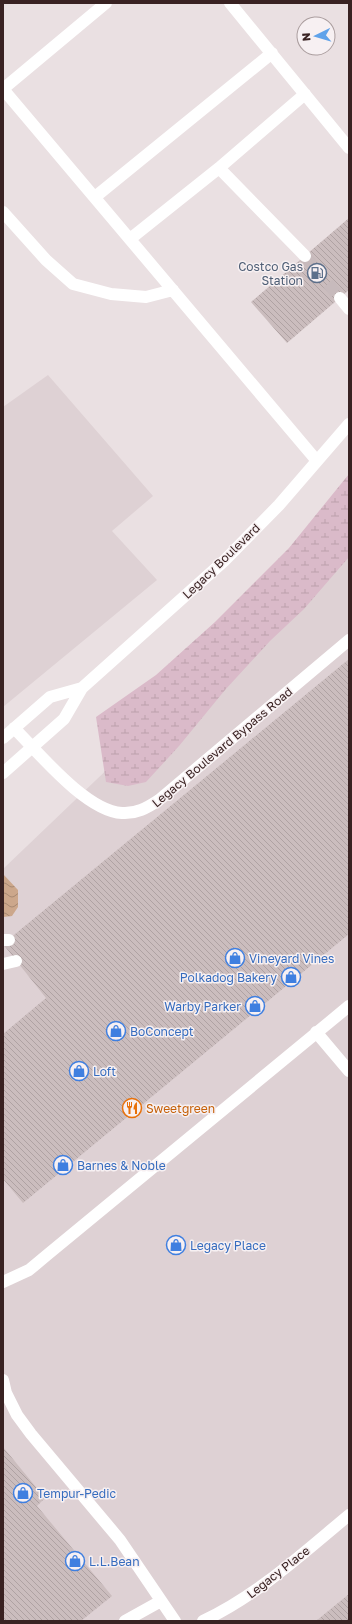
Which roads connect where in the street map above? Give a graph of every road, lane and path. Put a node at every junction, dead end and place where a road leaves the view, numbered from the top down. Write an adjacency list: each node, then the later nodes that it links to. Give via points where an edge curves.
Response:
1 (106, 3): 4 (street)
2 (230, 3): 3 (street)
3 (272, 53): 5 (street); 8 (street)
4 (3, 89): 8 (street)
5 (305, 94): 6 (street); 7 (street)
6 (349, 148)
7 (219, 168): 10 (street); 11 (street)
8 (95, 197): 10 (street)
9 (3, 212): 12 (street, via 46,260 73,284 111,294 146,297)
10 (130, 239): 12 (street)
11 (305, 256)
12 (173, 290): 16 (street)
13 (340, 298): 14 (street)
14 (349, 309)
15 (349, 424): 16 (street, Legacy Boulevard)
16 (318, 461): 18 (street, Legacy Boulevard, via 224,562)
17 (349, 640): 21 (street, Legacy Boulevard Bypass Road, via 159,800 135,812 121,813 102,808 66,781)
18 (82, 688): 19 (street, Legacy Boulevard, via 50,697); 21 (street, Legacy Boulevard, via 64,719)
19 (14, 728): 20 (street, Legacy Boulevard); 21 (street, Legacy Boulevard Bypass Road)
20 (3, 738)
21 (33, 747): 22 (street, Legacy Boulevard)
22 (3, 772)
23 (16, 961): 24 (street)
24 (3, 964)
25 (349, 1006): 26 (street)
26 (316, 1032): 27 (street); 28 (street, via 29,1270)
27 (349, 1071)
28 (3, 1282)
29 (3, 1380): 31 (street, via 6,1393 17,1415 120,1540)
30 (349, 1515): 34 (street, Legacy Place, via 266,1584 227,1610)
31 (161, 1601): 32 (street); 33 (street)
32 (125, 1621)
33 (175, 1621)
34 (203, 1621)

